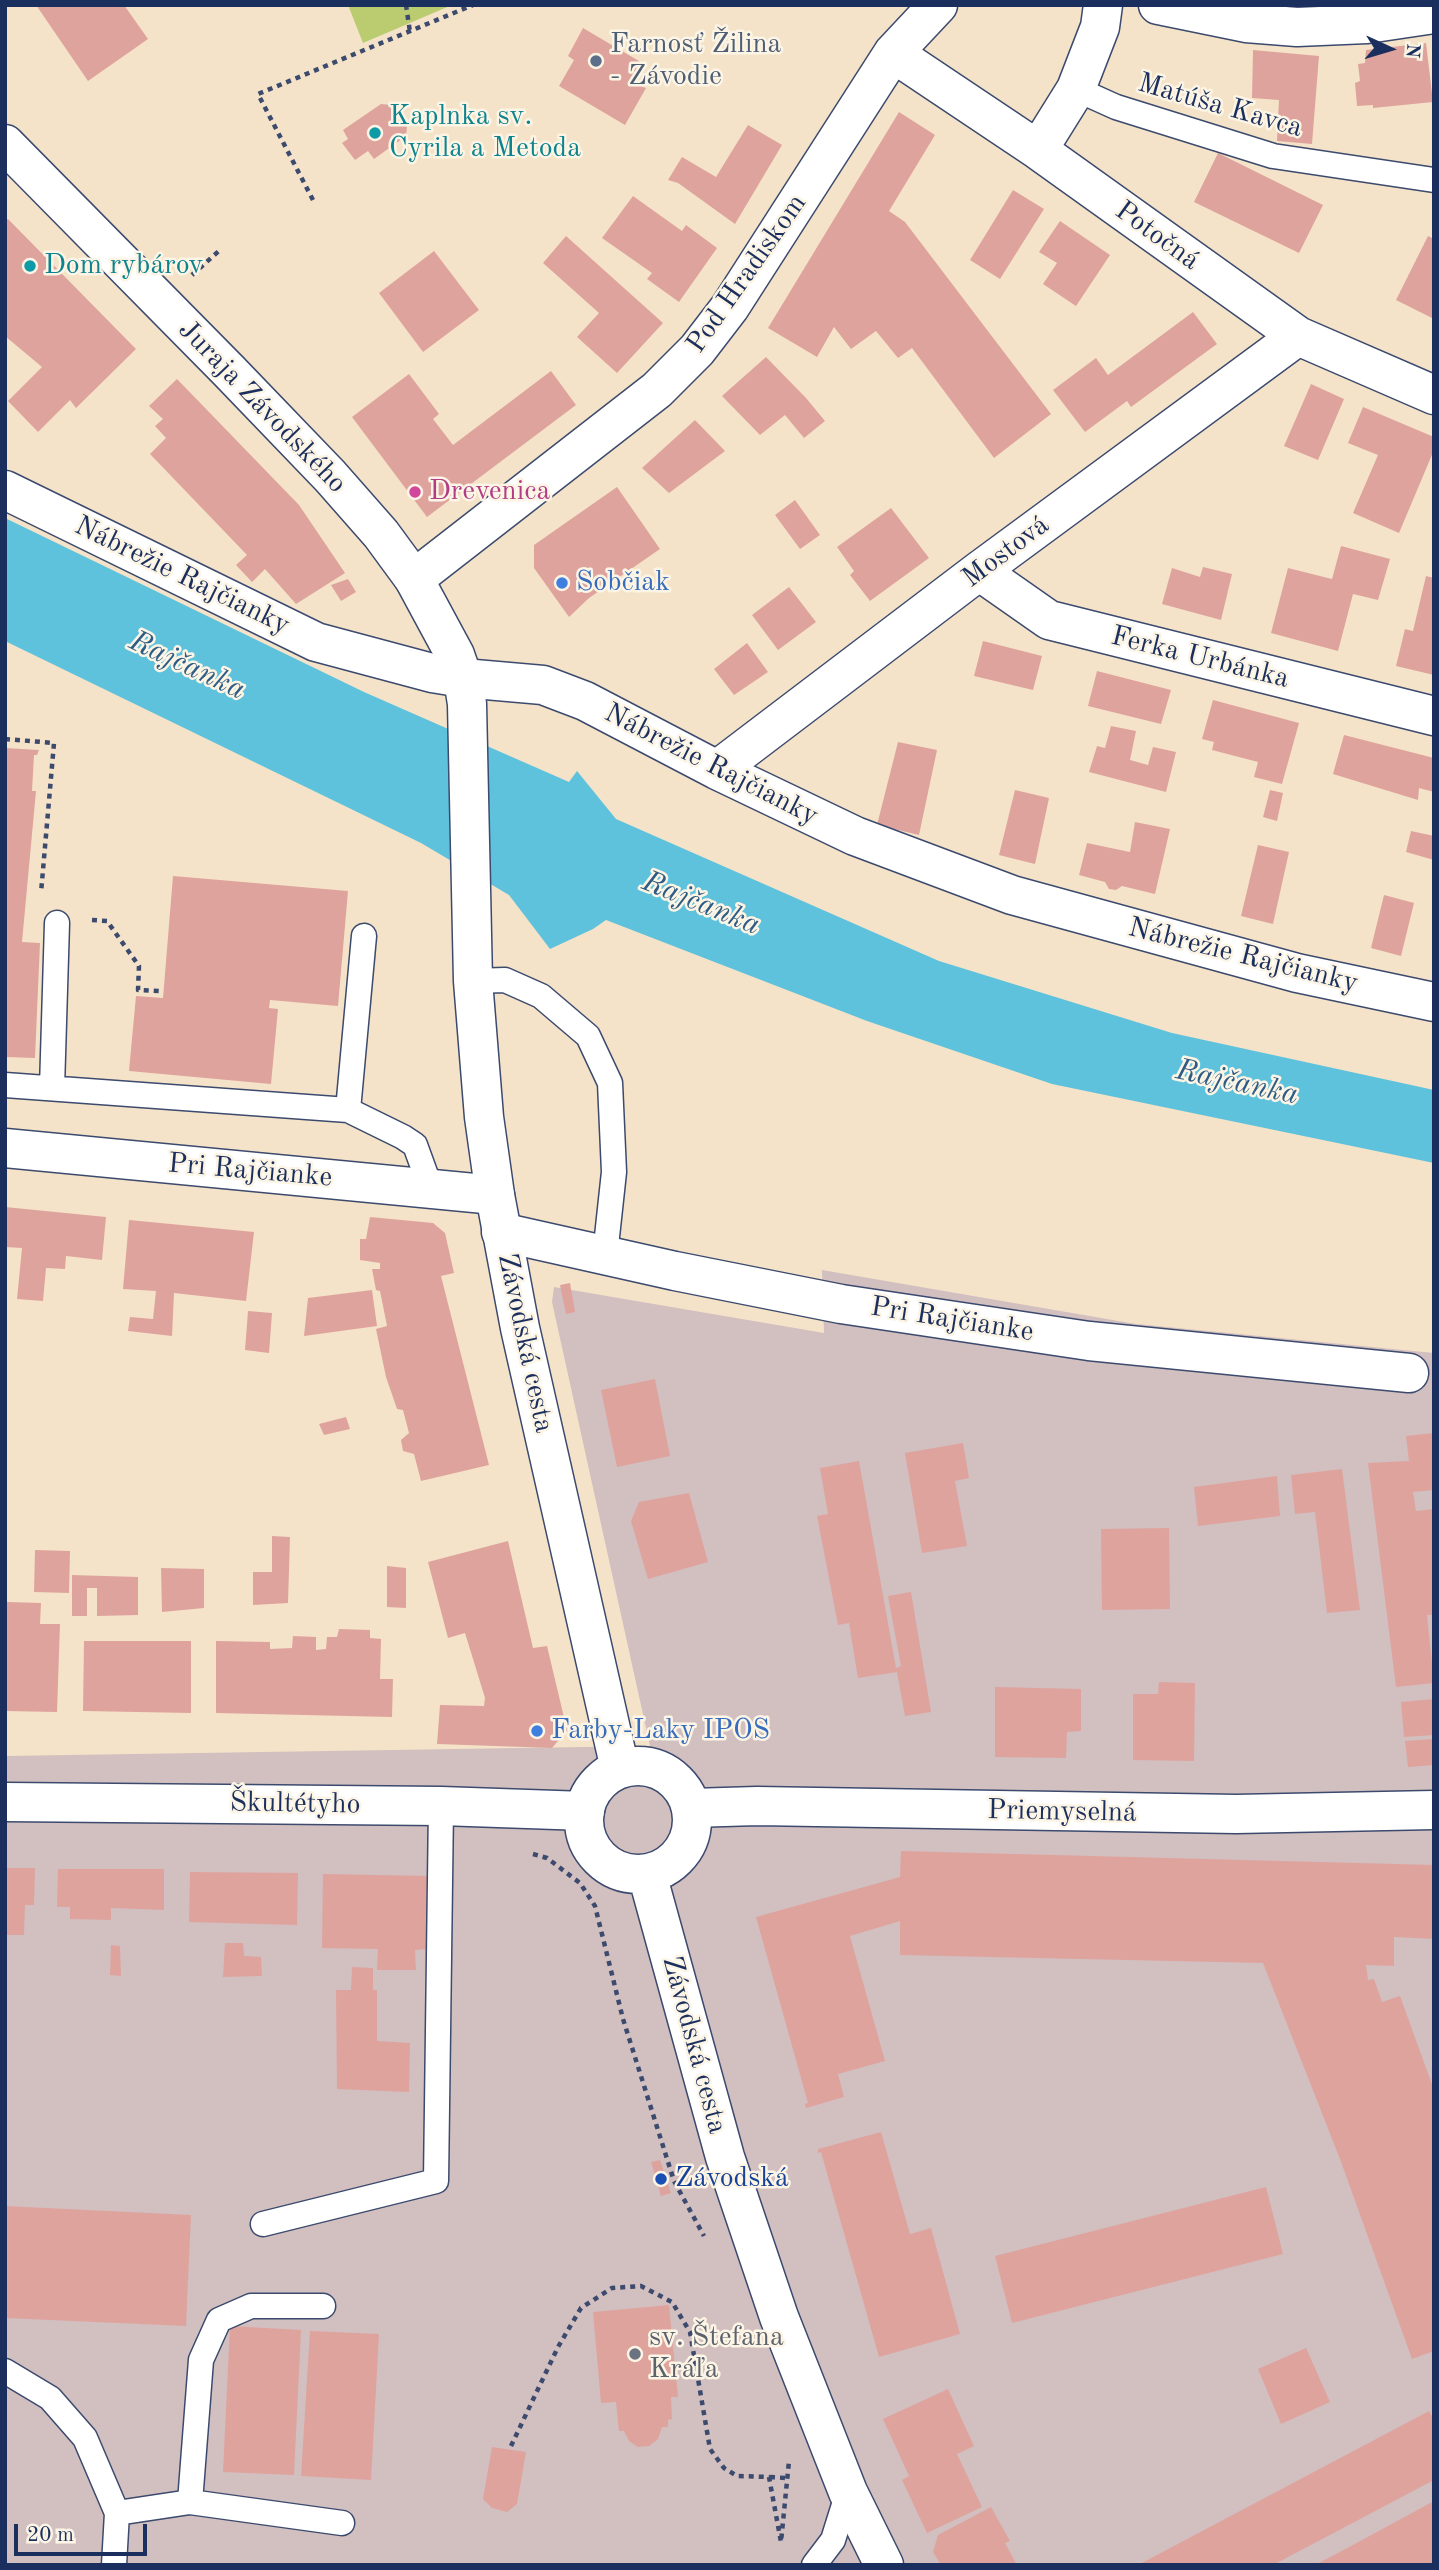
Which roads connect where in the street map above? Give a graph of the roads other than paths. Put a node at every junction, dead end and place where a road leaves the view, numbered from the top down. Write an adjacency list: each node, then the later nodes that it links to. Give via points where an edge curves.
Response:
1 (938, 5): 5 (street, Pod Hradiskom)
2 (1103, 5): 6 (street, via 1100,27)
3 (1158, 5): 4 (street, via 1246,23 1297,27 1367,24)
4 (1434, 14)
5 (893, 53): 8 (street, Potočná); 14 (street, Pod Hradiskom, via 730,307 697,350 657,390)
6 (1076, 89): 8 (street); 9 (lane, Matúša Kavca, via 1116,107 1273,156)
7 (5, 144): 14 (street, Juraja Závodského, via 330,476)
8 (1038, 150): 10 (street, Potočná)
9 (1434, 180)
10 (1298, 336): 11 (street, Potočná); 13 (street, Mostová)
11 (1434, 395)
12 (5, 489): 15 (street, Nábrežie Rajčianky, via 316,642 432,673)
13 (979, 571): 16 (street, Ferka Urbánka, via 1049,620); 17 (street, Mostová)
14 (414, 579): 15 (street, Juraja Závodského, via 455,655)
15 (465, 691): 17 (street, Nábrežie Rajčianky, via 543,685 585,701); 20 (street, Závodská cesta)
16 (1434, 716)
17 (717, 771): 21 (street, Nábrežie Rajčianky, via 855,836 1012,895 1297,973)
18 (57, 923): 23 (lane)
19 (364, 936): 24 (lane)
20 (473, 981): 27 (street, Závodská cesta, via 484,1116); 28 (lane, via 505,981 541,996 588,1036 594,1048 610,1083 614,1172)
21 (1434, 1002)
22 (5, 1085): 23 (lane)
23 (52, 1088): 24 (lane)
24 (348, 1110): 26 (lane, via 415,1146)
25 (5, 1148): 26 (street, Pri Rajčianke)
26 (431, 1189): 27 (street, Pri Rajčianke)
27 (498, 1213): 28 (street, Pri Rajčianke); 30 (street, Závodská cesta)
28 (605, 1255): 29 (street, Pri Rajčianke, via 841,1304 1089,1341)
29 (1409, 1373)
30 (620, 1769): 33 (street, via 643,1766 664,1772 677,1782); 35 (street, via 591,1793)
31 (5, 1802): 32 (street, Škultétyho)
32 (441, 1805): 35 (street, Škultétyho); 37 (lane, via 436,2181)
33 (691, 1808): 34 (street, Priemyselná, via 1248,1814); 36 (street, via 692,1830 683,1850 668,1866)
34 (1434, 1810)
35 (584, 1811): 36 (street, via 584,1828 600,1859 622,1872)
36 (647, 1874): 40 (street, Závodská cesta, via 725,2157 779,2317)
37 (263, 2224)
38 (323, 2306): 41 (lane, via 251,2306 219,2320 201,2360)
39 (5, 2371): 42 (lane, via 50,2398 85,2438)
40 (848, 2492): 45 (lane, via 833,2540); 46 (street, Závodská cesta)
41 (190, 2502): 42 (lane); 43 (lane)
42 (117, 2513): 44 (lane)
43 (342, 2523)
44 (114, 2565)
45 (814, 2565)
46 (884, 2565)

